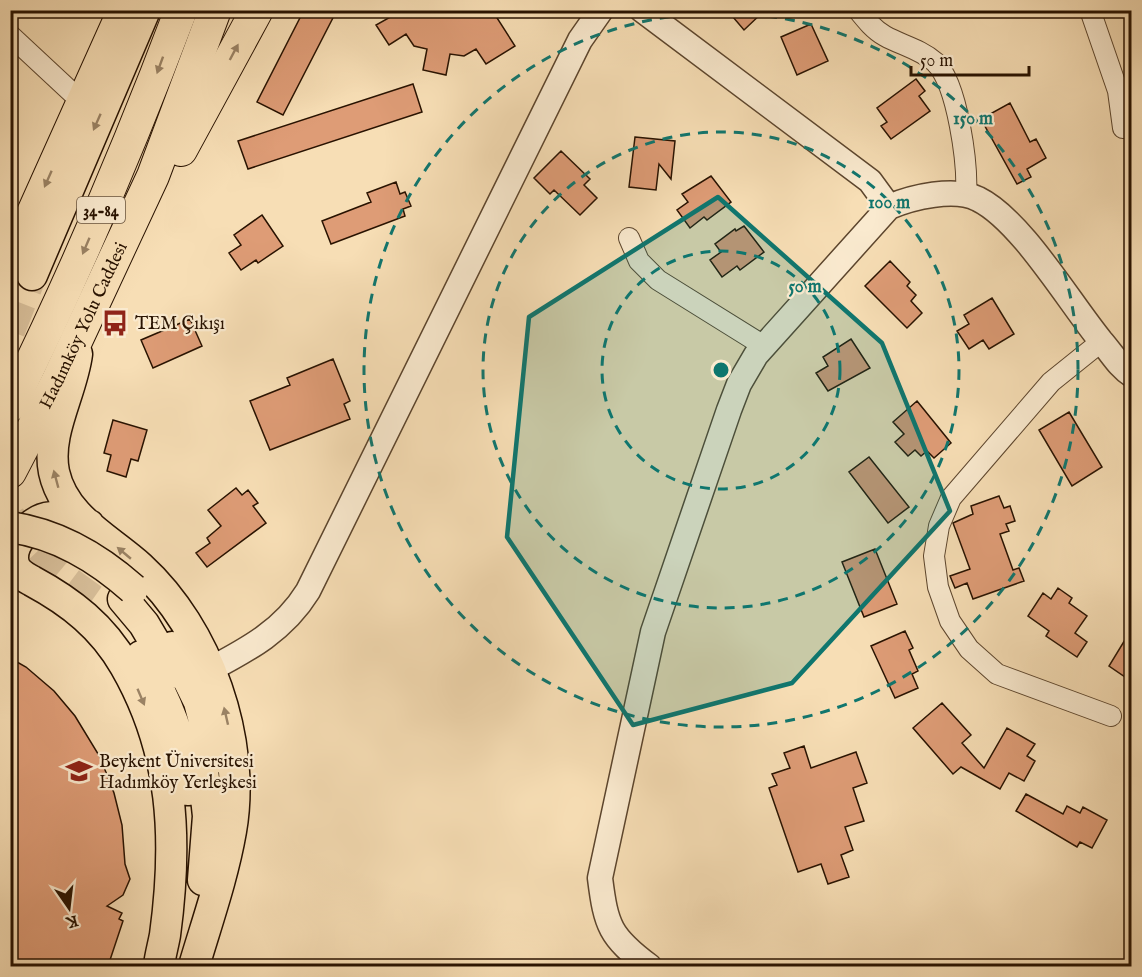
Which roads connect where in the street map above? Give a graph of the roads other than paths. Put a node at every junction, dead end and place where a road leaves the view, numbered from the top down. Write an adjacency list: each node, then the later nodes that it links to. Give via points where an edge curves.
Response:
1 (124, 10): 11 (highway)
2 (145, 10): 18 (main road, one-way to 18)
3 (181, 10): 23 (highway, Hadımköy Yolu Caddesi / 34-84, one-way to 23, via 83,252)
4 (215, 10): 16 (highway, Hadımköy Yolu Caddesi / 34-84, via 169,137)
5 (257, 10): 16 (highway, one-way to 5, via 155,194 178,156)
6 (601, 10): 32 (street, via 580,40 308,591 298,607 256,646)
7 (642, 10): 14 (street, via 870,181)
8 (858, 10): 13 (street, via 883,35 936,63 947,81 964,148)
9 (1090, 10): 12 (street, via 1118,91)
10 (10, 35): 11 (street)
11 (83, 103): 15 (highway, one-way to 15)
12 (1123, 128)
13 (966, 196): 14 (street, via 910,197); 20 (street, via 976,197 994,208 1012,226)
14 (889, 207): 21 (street)
15 (17, 227): 18 (highway)
16 (128, 227): 19 (highway, Hadımköy Yolu Caddesi / 34-84)
17 (629, 238): 21 (street, via 639,261 658,280)
18 (21, 269)
19 (79, 334): 24 (highway, Hadımköy Yolu Caddesi / 34-84); 25 (main road, one-way to 19, via 66,503 52,457 75,367)
20 (1102, 341): 22 (street); 33 (street, via 1051,382 951,498 939,526 934,556 938,587 950,621 969,649 997,674)
21 (764, 346): 39 (street, via 739,384 653,632 600,878 604,910 613,934)
22 (1131, 375)
23 (10, 406)
24 (10, 472)
25 (89, 525): 29 (main road, via 49,516 33,522 15,544 13,558 20,575); 32 (main road, one-way to 25, via 165,595 142,569)
26 (10, 527): 30 (main road, bridge, via 62,540 99,561)
27 (10, 541): 30 (main road, via 60,553)
28 (10, 588): 29 (main road)
29 (50, 590): 35 (main road, one-way to 35, via 83,614 111,644 137,689 159,745 169,788 171,844 166,927)
30 (128, 594): 34 (main road, via 172,646 207,723); 37 (main road, via 185,697 206,786 208,842 204,876 198,906)
31 (93, 599): 36 (main road, via 141,656 173,716 182,748 191,818 189,848 178,933)
32 (209, 670): 34 (main road, one-way to 32, via 234,792 231,747 221,696)
33 (1110, 716)
34 (225, 857): 38 (main road)
35 (159, 966)
36 (166, 966)
37 (174, 966)
38 (194, 966)
39 (649, 966)

